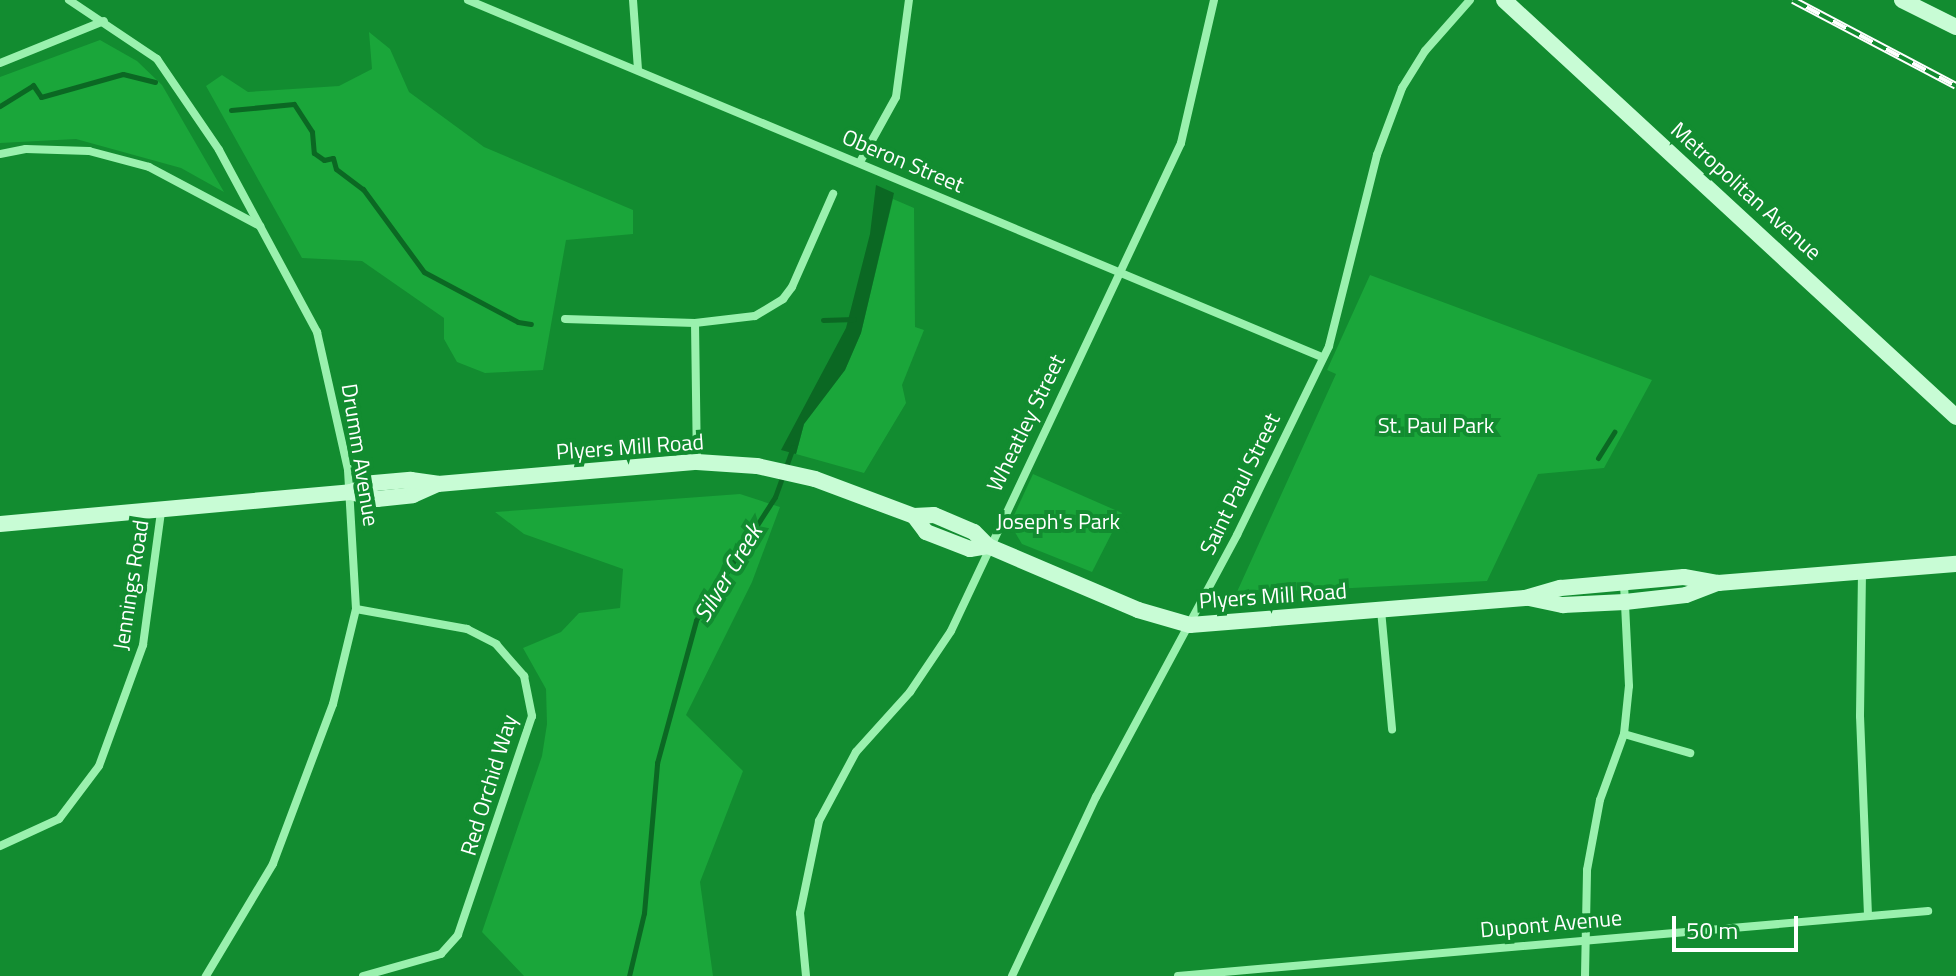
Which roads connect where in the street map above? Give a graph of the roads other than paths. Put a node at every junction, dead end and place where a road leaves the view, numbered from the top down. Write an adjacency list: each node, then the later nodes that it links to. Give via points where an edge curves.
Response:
1 (69, 0): 9 (street, Drumm Avenue)
2 (468, 0): 12 (street, Oberon Street)
3 (633, 0): 12 (street)
4 (909, 0): 14 (street, via 896,97)
5 (1214, 0): 17 (street, Wheatley Street, via 1181,143)
6 (1470, 0): 20 (street, Saint Paul Street, via 1425,51 1393,109 1342,307)
7 (1504, 0): 21 (street, Metropolitan Avenue)
8 (1902, 0): 10 (street)
9 (104, 21): 11 (street); 16 (street, Drumm Avenue, via 145,48 178,83)
10 (1956, 27)
11 (0, 63)
12 (638, 70): 14 (street, Oberon Street)
13 (0, 154): 16 (street, via 26,149 89,151 149,167)
14 (860, 162): 17 (street, Oberon Street)
15 (833, 194): 19 (street, via 783,299 740,321)
16 (264, 229): 23 (street, Drumm Avenue, via 317,332 335,393)
17 (1121, 271): 20 (street, Oberon Street); 26 (street, Wheatley Street)
18 (565, 319): 19 (street)
19 (695, 323): 22 (street)
20 (1322, 357): 35 (street, Saint Paul Street)
21 (1956, 417)
22 (697, 462): 23 (street, Plyers Mill Road, via 438,484 413,495 377,499); 26 (street, Plyers Mill Road, via 805,476 914,516 934,515 974,532)
23 (351, 492): 24 (street, Plyers Mill Road); 33 (street, Drumm Avenue)
24 (161, 512): 25 (street, Plyers Mill Road); 39 (street, Jennings Road, via 143,645 99,766 59,819)
25 (0, 524)
26 (988, 546): 35 (street, Plyers Mill Road, via 1138,610); 45 (street, Wheatley Street, via 951,631 910,692 856,752 819,821 800,913)
27 (1956, 564): 28 (street, Plyers Mill Road)
28 (1862, 572): 30 (street, Plyers Mill Road); 41 (street, via 1860,716)
29 (1624, 583): 30 (street, Plyers Mill Road, via 1684,577); 31 (street, Plyers Mill Road); 32 (street)
30 (1718, 583): 32 (street, Plyers Mill Road, via 1686,595)
31 (1528, 598): 32 (street, Plyers Mill Road, via 1563,605); 34 (street, Plyers Mill Road)
32 (1625, 602): 37 (street, via 1629,686)
33 (356, 609): 43 (street, Drumm Avenue, via 314,763 273,864); 44 (street, Red Orchid Way, via 456,626 496,644 524,676 532,716 458,935 441,954)
34 (1381, 610): 35 (street, Plyers Mill Road); 36 (street)
35 (1190, 625): 46 (street, Saint Paul Street, via 1096,797)
36 (1392, 729)
37 (1624, 734): 38 (street); 42 (street, via 1600,800)
38 (1690, 753)
39 (0, 846)
40 (1928, 911): 41 (street, Dupont Avenue)
41 (1868, 915): 42 (street, Dupont Avenue)
42 (1582, 939): 47 (street, Dupont Avenue); 48 (street)
43 (206, 976)
44 (363, 976)
45 (806, 976)
46 (1012, 976)
47 (1178, 976)
48 (1585, 976)

